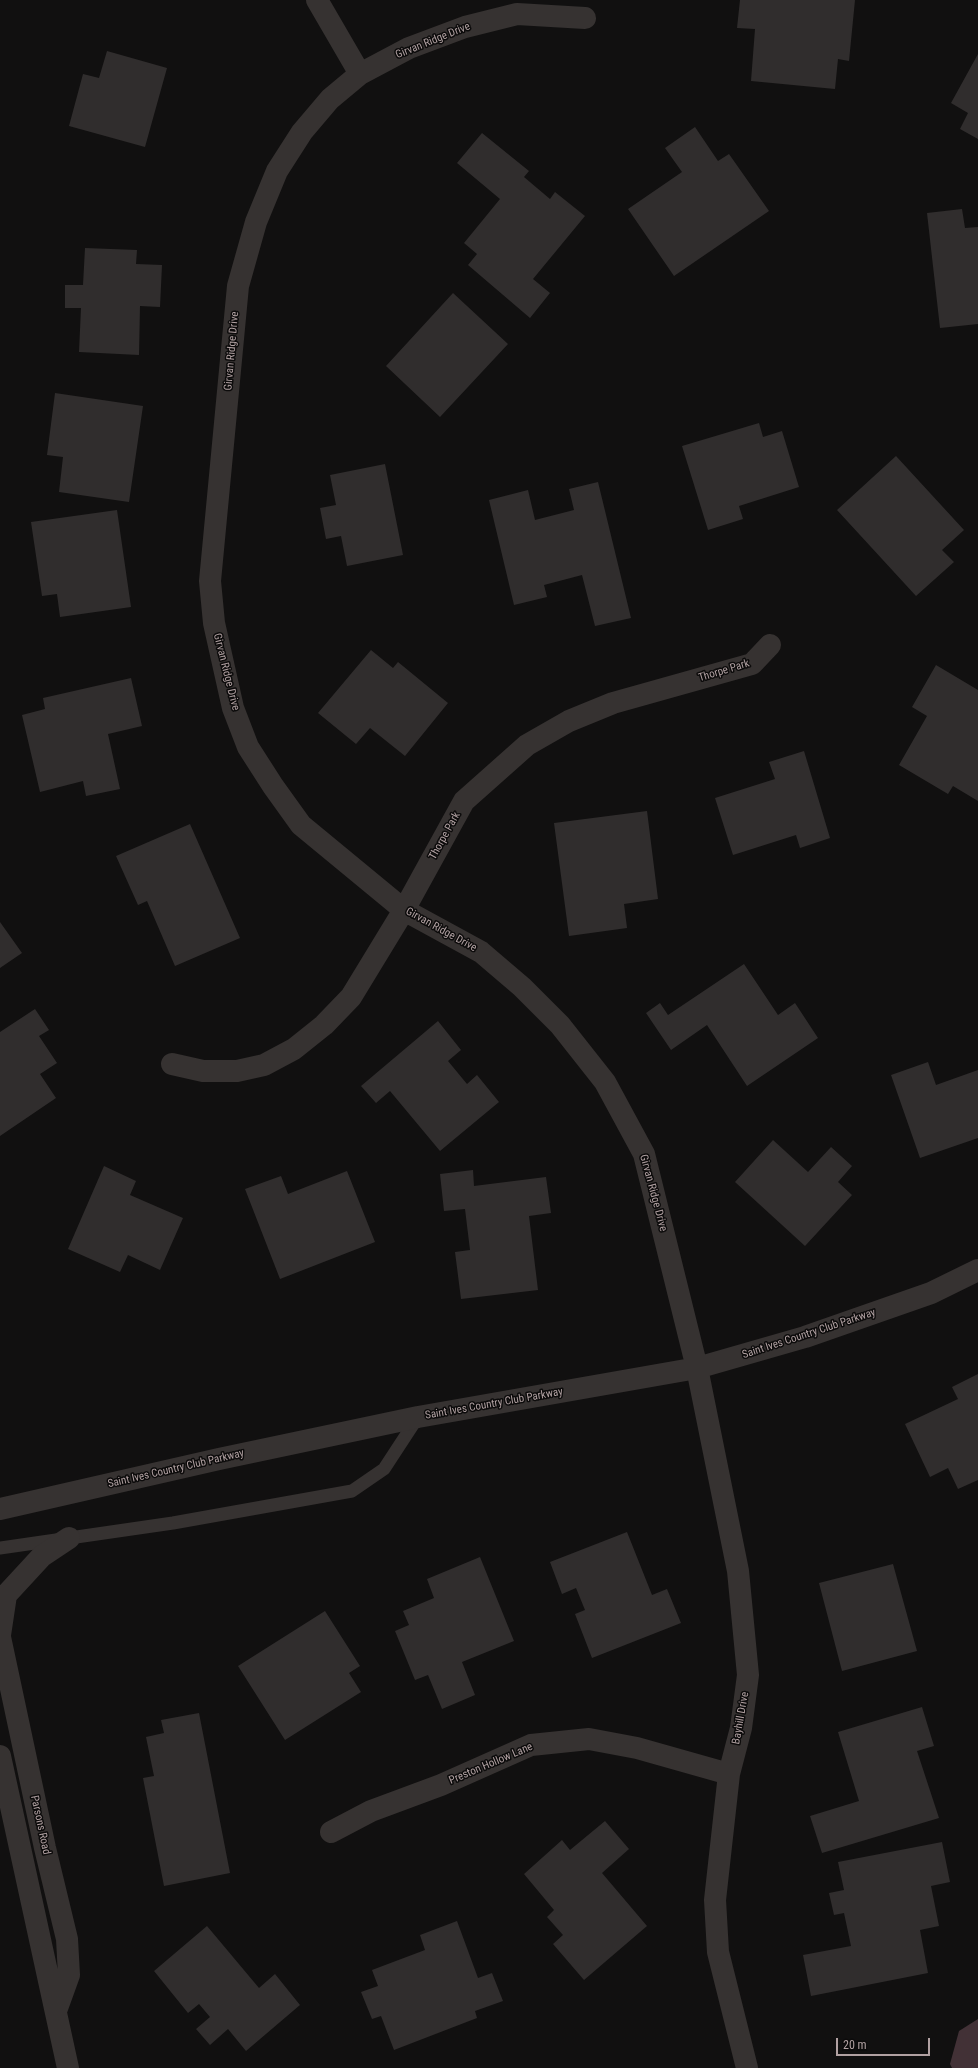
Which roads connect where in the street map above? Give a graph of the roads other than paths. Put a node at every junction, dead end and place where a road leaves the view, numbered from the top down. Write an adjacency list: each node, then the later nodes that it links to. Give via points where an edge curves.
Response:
1 (317, 0): 3 (street)
2 (585, 18): 3 (street, Girvan Ridge Drive, via 517,14 502,17 465,27 409,48)
3 (360, 74): 5 (street, Girvan Ridge Drive, via 330,99 302,132 277,171 256,222 238,286 210,582 214,623 233,708 248,747 301,825)
4 (770, 645): 5 (street, Thorpe Park, via 752,664 613,703 569,721 527,745 464,801)
5 (404, 910): 6 (street, Thorpe Park, via 351,997 324,1025 294,1049 264,1065 237,1071 203,1072); 8 (street, Girvan Ridge Drive, via 481,952 522,987 560,1025 605,1082 644,1154)
6 (172, 1064)
7 (978, 1270): 8 (street, Saint Ives Country Club Parkway, via 931,1293 812,1334)
8 (697, 1368): 9 (street, Saint Ives Country Club Parkway); 15 (street, Bayhill Drive, via 738,1571 748,1676 741,1728)
9 (418, 1417): 10 (street, Saint Ives Country Club Parkway, via 219,1458); 11 (lane, via 384,1469 352,1491 173,1523)
10 (0, 1509)
11 (69, 1538): 12 (lane); 13 (street, Parsons Road, via 42,1556 6,1595)
12 (0, 1548)
13 (0, 1636): 17 (street, Parsons Road, via 67,1939 68,1975)
14 (0, 1756): 17 (street)
15 (729, 1774): 16 (street, Preston Hollow Lane, via 637,1748 589,1739 531,1744 441,1785 371,1811); 19 (street, Bayhill Drive, via 715,1900 718,1952)
16 (331, 1832)
17 (56, 2011): 18 (street)
18 (68, 2068)
19 (747, 2068)

